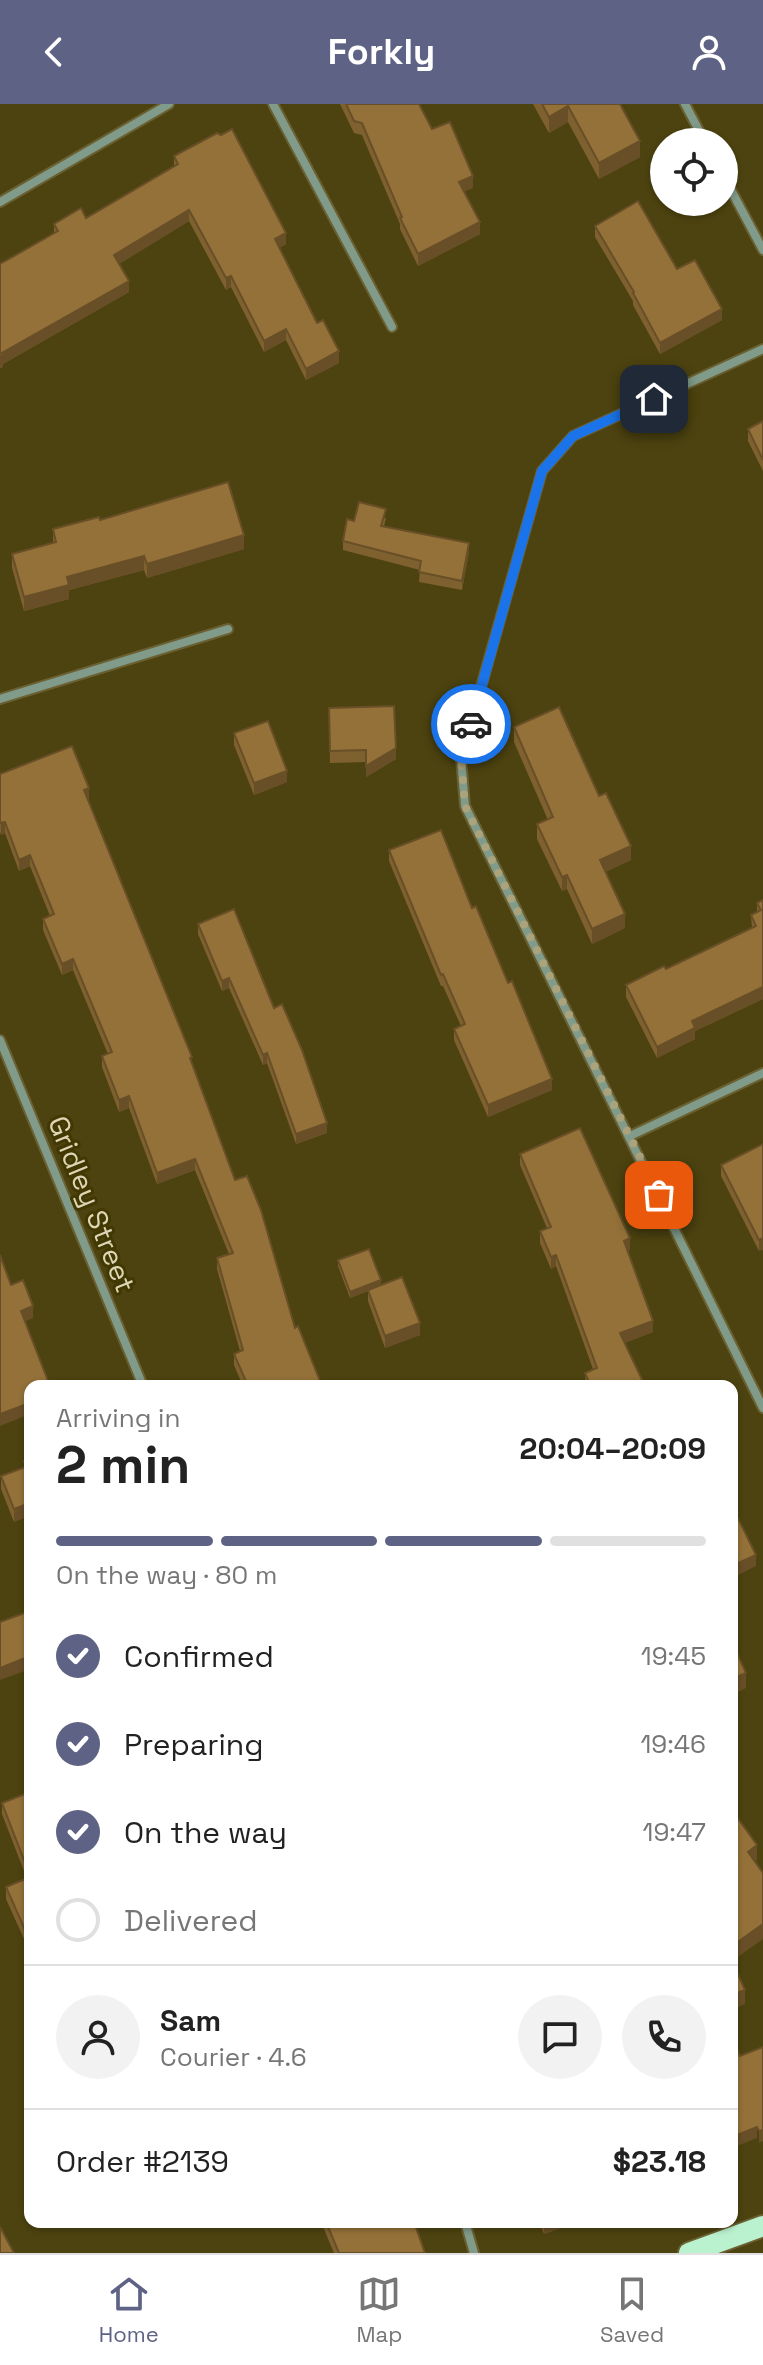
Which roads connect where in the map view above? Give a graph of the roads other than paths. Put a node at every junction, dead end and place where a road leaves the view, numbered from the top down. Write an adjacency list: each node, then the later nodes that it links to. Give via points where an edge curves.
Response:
1 (169, 104): 5 (street)
2 (273, 104): 8 (street)
3 (685, 104): 4 (street)
4 (698, 128)
5 (0, 202)
6 (738, 203): 7 (street)
7 (763, 250)
8 (392, 327)
9 (763, 349): 14 (street, via 573,436 542,471 461,758 465,806)
10 (228, 629): 11 (street)
11 (0, 699)
12 (0, 1040): 15 (street, Gridley Street)
13 (763, 1073): 14 (street)
14 (630, 1136): 16 (street)
15 (141, 1380)
16 (763, 1408)
17 (763, 2226): 20 (main road)
18 (467, 2228): 19 (street)
19 (474, 2253)
20 (689, 2253)

